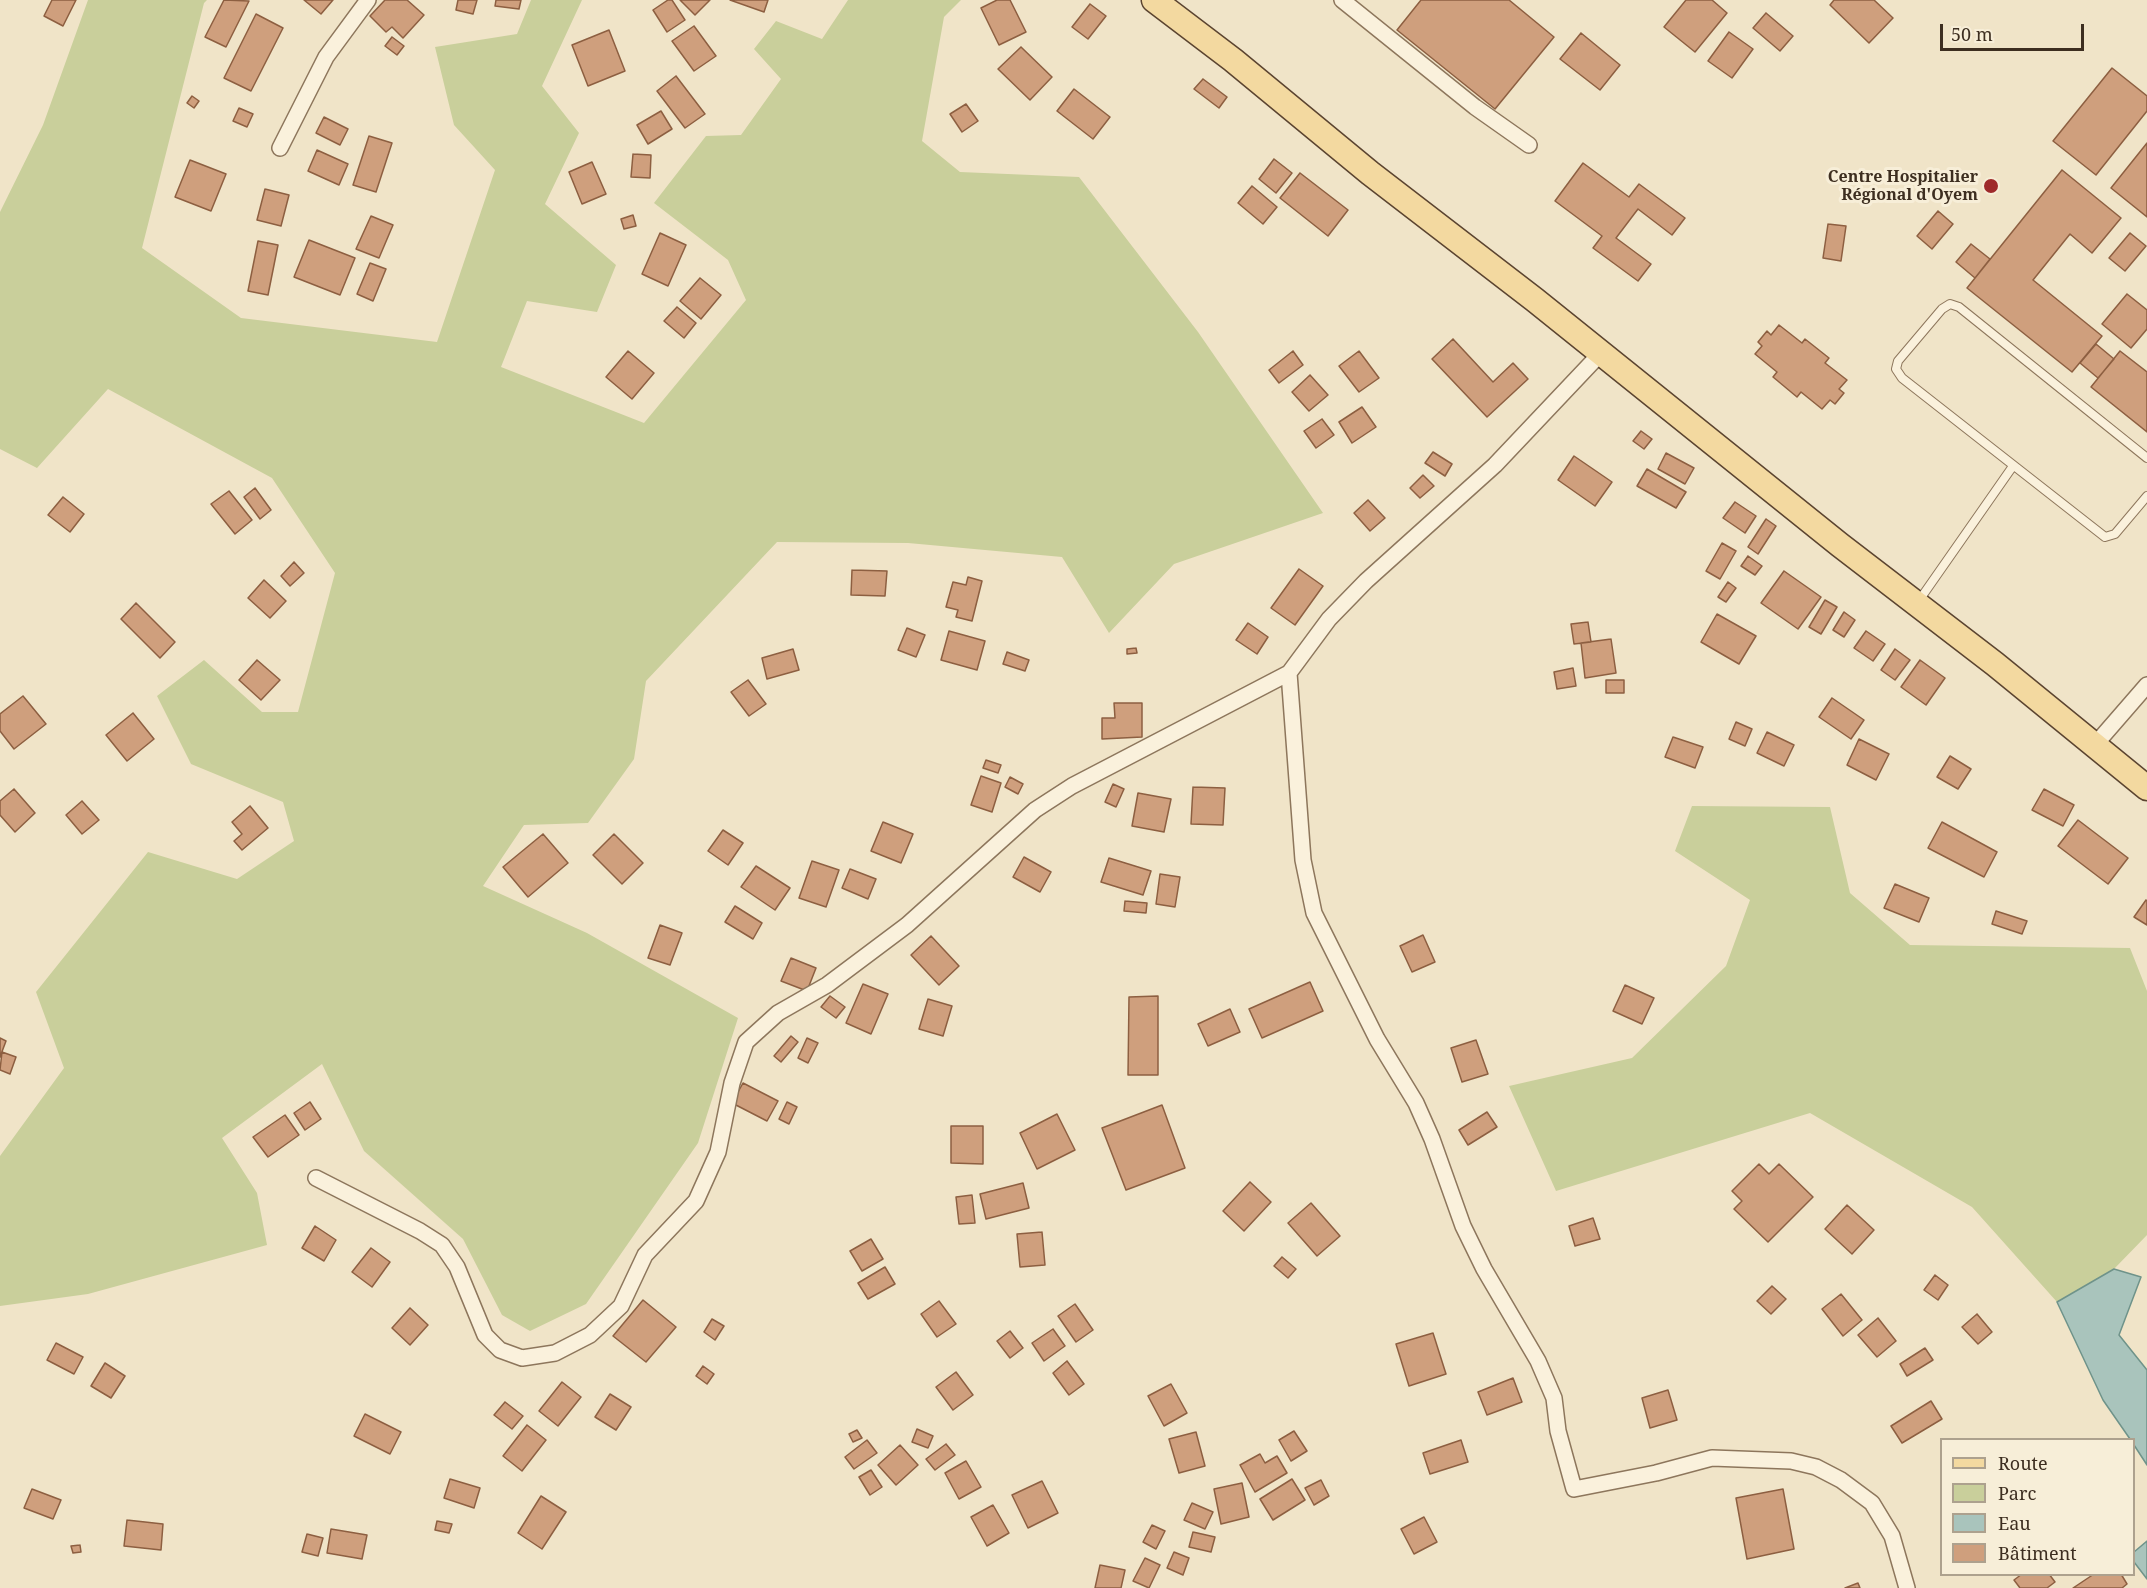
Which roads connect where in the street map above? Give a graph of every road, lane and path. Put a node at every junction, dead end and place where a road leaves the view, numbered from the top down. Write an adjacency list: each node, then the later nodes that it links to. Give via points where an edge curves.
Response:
1 (368, 0): 5 (street, via 326,57)
2 (1154, 0): 6 (main road)
3 (1342, 0): 4 (street, via 1475,107)
4 (1529, 145)
5 (280, 148)
6 (1600, 354): 10 (main road); 11 (street, via 1496,465 1366,581 1329,619)
7 (2147, 458): 8 (lane, via 1959,307 1950,304 1898,361 1896,369 1902,378)
8 (2013, 466): 9 (lane, via 2105,537 2115,534); 10 (lane)
9 (2147, 496)
10 (1918, 603): 13 (main road)
11 (1289, 673): 15 (street, via 1072,786 1035,810 906,925 827,986 778,1013 746,1042 732,1083 718,1152 696,1201 645,1255 621,1306 590,1335 555,1353 522,1358 500,1350 485,1335 457,1267 442,1245); 16 (street, via 1303,860 1314,914 1377,1039 1416,1103 1463,1226 1484,1269 1538,1361 1554,1398 1558,1431 1574,1489 1712,1458 1791,1461 1816,1467 1872,1503 1892,1536)
12 (2147, 685): 13 (street)
13 (2094, 746): 14 (main road)
14 (2147, 788)
15 (316, 1178)
16 (1906, 1588)

